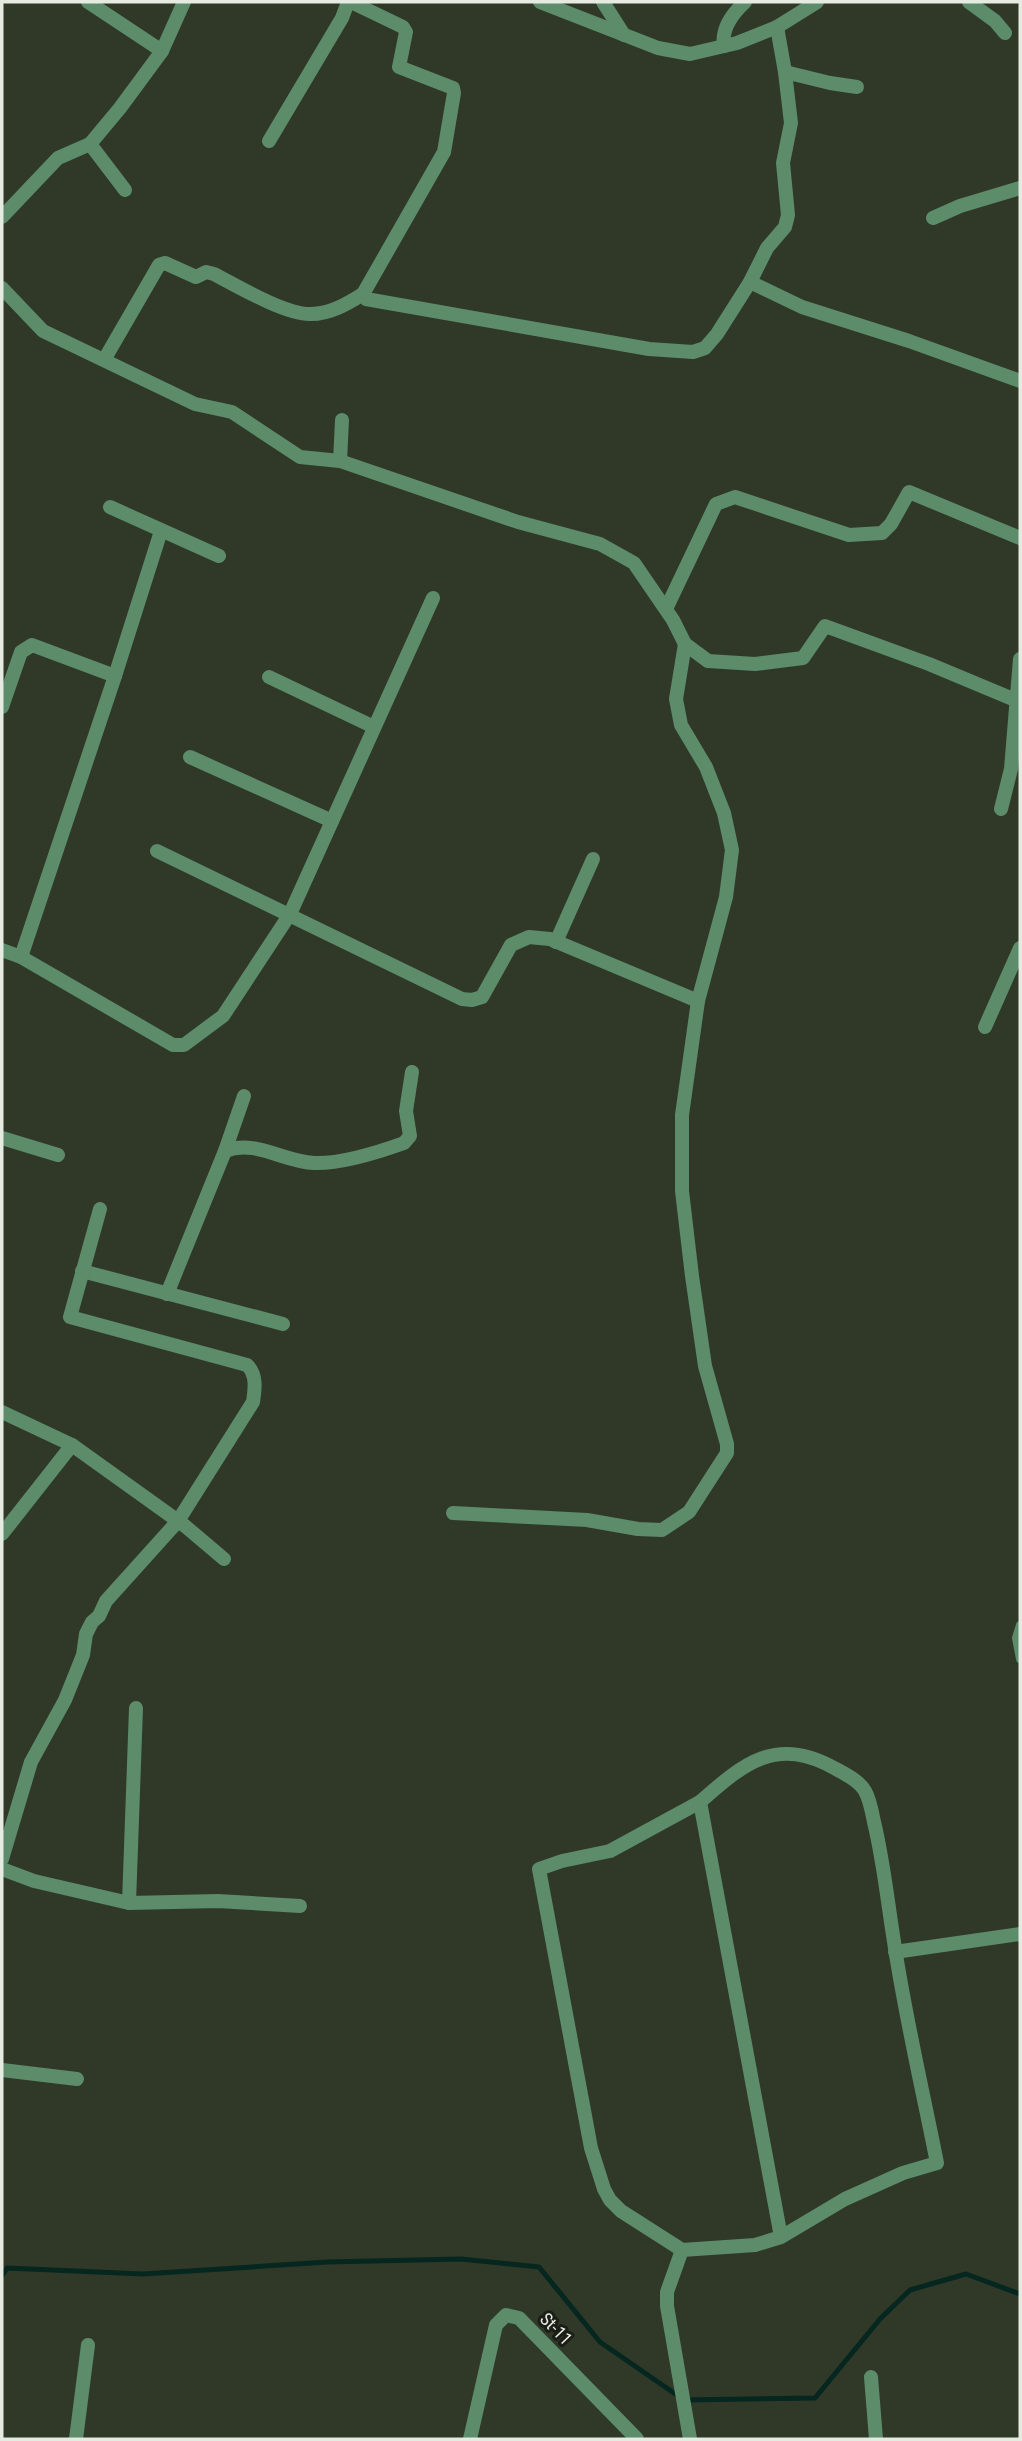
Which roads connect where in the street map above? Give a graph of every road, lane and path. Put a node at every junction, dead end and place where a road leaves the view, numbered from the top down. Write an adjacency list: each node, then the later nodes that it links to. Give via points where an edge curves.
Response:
1 (88, 2): 13 (street)
2 (184, 2): 13 (street)
3 (350, 2): 16 (street); 24 (street, via 403,27 399,67 453,88 454,93 444,152)
4 (540, 2): 11 (street)
5 (603, 2): 11 (street)
6 (746, 2): 12 (street, via 724,31)
7 (817, 2): 9 (street)
8 (969, 2): 10 (street)
9 (777, 27): 12 (street); 14 (street)
10 (1005, 33)
11 (624, 35): 12 (street, via 690,54)
12 (724, 46)
13 (162, 51): 17 (street)
14 (785, 72): 15 (street); 22 (street, via 791,123 783,163 788,215)
15 (857, 87)
16 (270, 141)
17 (90, 144): 19 (street); 20 (street, via 58,158)
18 (1020, 188): 21 (street)
19 (125, 190)
20 (2, 217)
21 (933, 218)
22 (750, 282): 24 (street, via 717,334 705,348 693,352 649,349 366,299); 26 (street, via 802,307)
23 (2, 288): 25 (street, via 43,331)
24 (363, 294): 25 (street, via 340,308 302,313 214,274 196,276 159,265)
25 (104, 359): 28 (street, via 195,404 232,412 300,457)
26 (1020, 381)
27 (342, 419): 28 (street)
28 (340, 461): 34 (street, via 518,522 600,544 634,563)
29 (110, 507): 30 (street)
30 (161, 531): 32 (street); 37 (street)
31 (1020, 538): 34 (street, via 909,492 882,533 849,536 735,497 716,503)
32 (219, 556)
33 (433, 598): 42 (street)
34 (666, 609): 35 (street)
35 (685, 644): 40 (street, via 708,661 755,664 803,658 825,626); 53 (street, via 676,699 681,725 706,767 732,849 726,897)
36 (1020, 659): 40 (street)
37 (116, 676): 39 (street, via 32,645 21,652); 52 (street)
38 (270, 677): 42 (street)
39 (5, 683): 41 (street)
40 (1018, 701): 44 (street, via 1011,769)
41 (2, 707)
42 (374, 727): 45 (street)
43 (190, 757): 45 (street)
44 (1001, 809)
45 (332, 821): 48 (street)
46 (157, 851): 48 (street)
47 (593, 859): 49 (street)
48 (290, 914): 49 (street, via 462,999 482,997 511,945 529,937); 52 (street, via 223,1016 184,1045 173,1045)
49 (555, 942): 53 (street)
50 (1020, 948): 54 (street)
51 (2, 950): 52 (street)
52 (20, 957)
53 (698, 1001): 66 (street, via 682,1115 682,1191 705,1366 727,1453 689,1512 662,1530 587,1520)
54 (985, 1027)
55 (412, 1072): 58 (street, via 406,1111 410,1136 404,1143 316,1163 251,1147)
56 (244, 1096): 58 (street)
57 (2, 1138): 59 (street)
58 (225, 1151): 62 (street)
59 (58, 1155)
60 (100, 1209): 61 (street)
61 (82, 1271): 62 (street); 67 (street, via 70,1317 252,1369 253,1402)
62 (167, 1294): 63 (street)
63 (283, 1324)
64 (2, 1412): 65 (street)
65 (72, 1445): 67 (street); 68 (street)
66 (453, 1513)
67 (178, 1521): 69 (street); 74 (street, via 106,1601 86,1633 83,1655 65,1700 31,1762)
68 (2, 1534)
69 (224, 1559)
70 (1020, 1625): 71 (lane, via 1016,1638)
71 (1020, 1659)
72 (136, 1708): 76 (street)
73 (700, 1802): 79 (street, via 741,1767 780,1754 825,1762 861,1785 879,1843); 82 (street); 83 (street, via 610,1851 539,1869 592,2148 604,2189 621,2211)
74 (2, 1859)
75 (2, 1869): 76 (street)
76 (130, 1903): 77 (street, via 218,1901)
77 (300, 1906)
78 (1020, 1934): 79 (street)
79 (895, 1952): 82 (street, via 937,2163 845,2199)
80 (2, 2070): 81 (street)
81 (76, 2079)
82 (781, 2237): 83 (street, via 755,2245)
83 (682, 2250): 89 (street, via 667,2299)
84 (88, 2345): 86 (street)
85 (871, 2376): 90 (street)
86 (76, 2439)
87 (470, 2439): 88 (street, St-11, via 496,2325 506,2315 519,2318)
88 (635, 2439)
89 (690, 2439)
90 (876, 2439)

